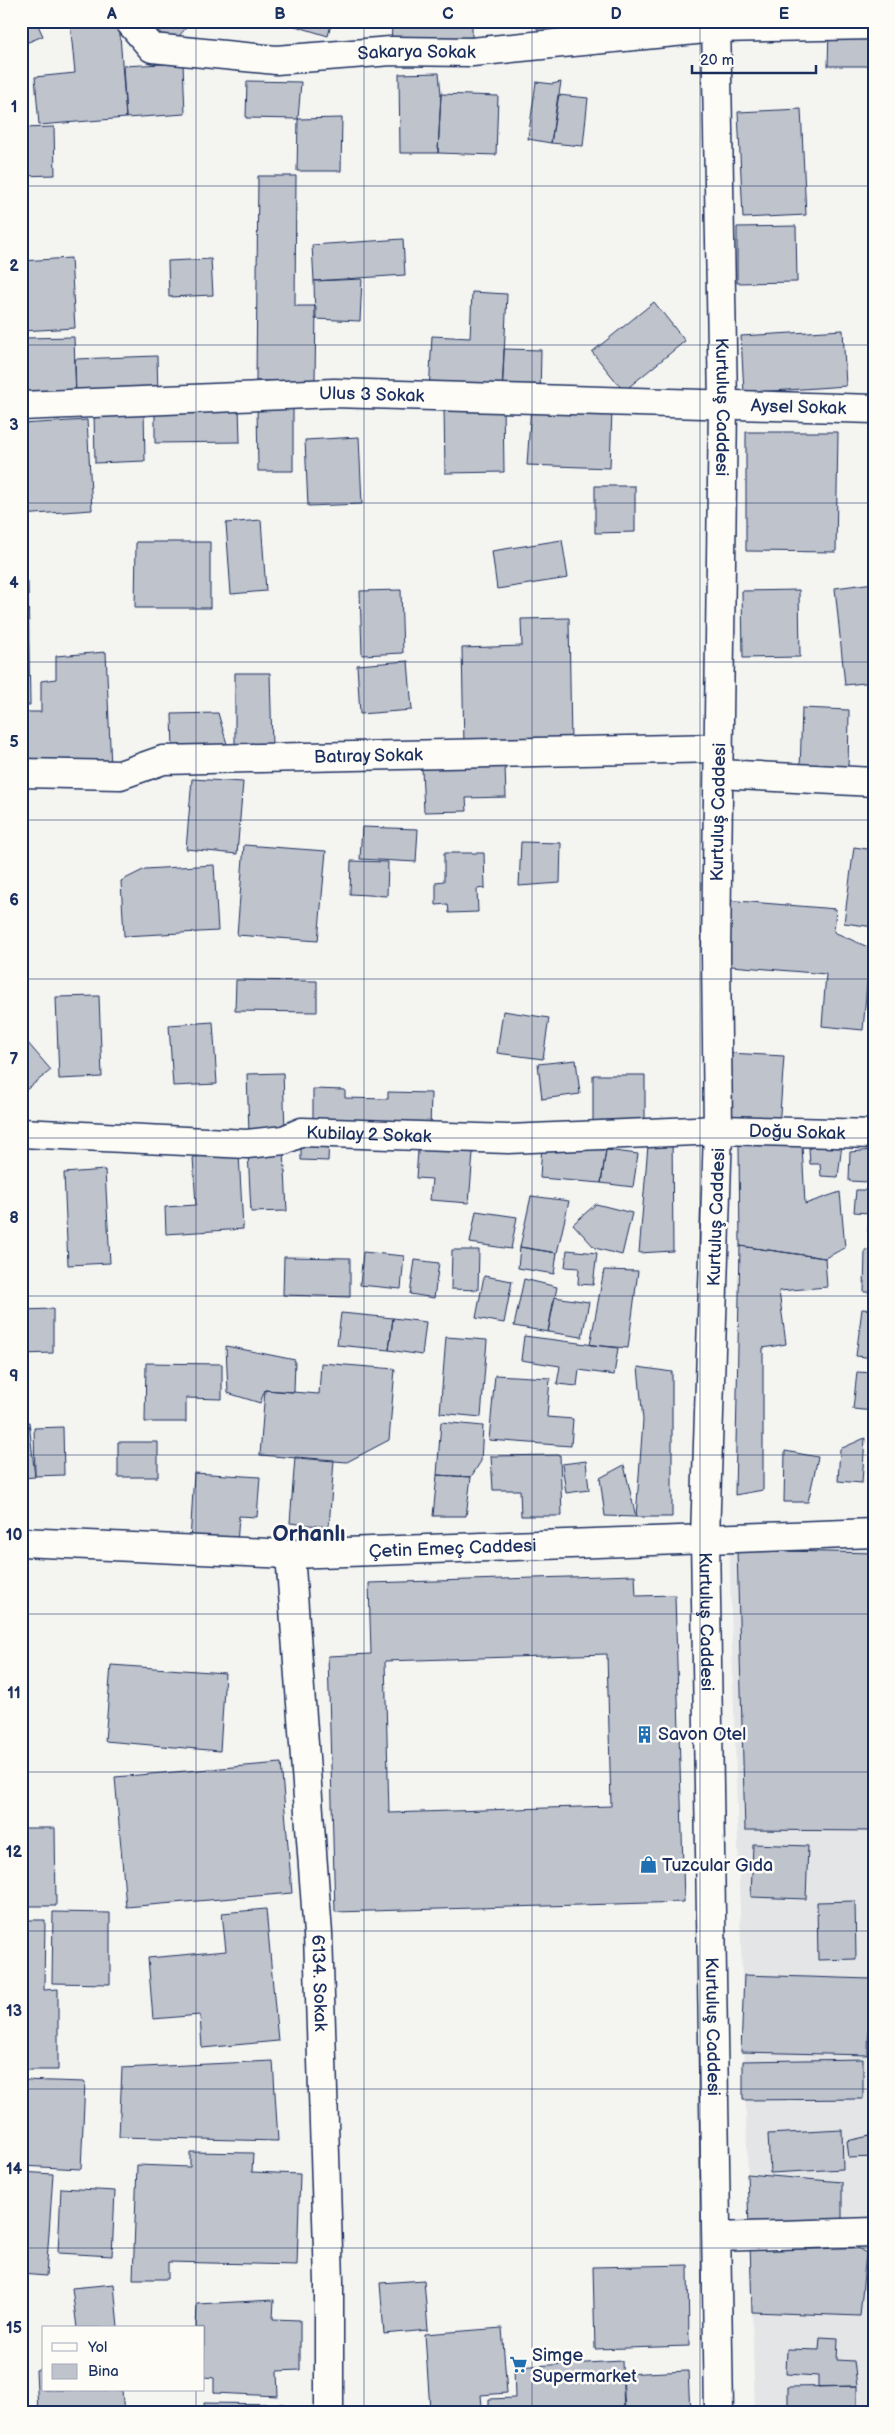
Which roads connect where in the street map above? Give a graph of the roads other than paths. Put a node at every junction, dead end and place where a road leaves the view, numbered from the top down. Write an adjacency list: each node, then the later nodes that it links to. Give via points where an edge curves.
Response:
1 (129, 21): 2 (street, Sakarya Sokak, via 152,48 276,60 391,51 472,52)
2 (716, 25): 3 (street, Sakarya Sokak); 4 (street, Kurtuluş Caddesi)
3 (874, 25)
4 (723, 403): 5 (street, Ulus 3 Sokak, via 334,393); 6 (street, Aysel Sokak); 7 (street, Kurtuluş Caddesi)
5 (21, 406)
6 (874, 409)
7 (719, 761): 8 (street, Batıray Sokak, via 163,760 120,775); 9 (street, Batıray Sokak); 10 (street, Kurtuluş Caddesi)
8 (21, 774)
9 (874, 782)
10 (718, 1130): 11 (street, Kubilay 2 Sokak, via 508,1139 302,1132 284,1140 247,1144); 12 (street, Doğu Sokak); 14 (street, Kurtuluş Caddesi)
11 (21, 1133)
12 (874, 1134)
13 (874, 1533): 14 (street, Çetin Emeç Caddesi)
14 (705, 1538): 16 (street, Çetin Emeç Caddesi); 18 (street, Kurtuluş Caddesi)
15 (21, 1542): 16 (street, Çetin Emeç Caddesi)
16 (290, 1554): 19 (street, 6134. Sokak, via 318,1934 329,2281)
17 (874, 2232): 18 (street)
18 (717, 2237): 20 (street, Kurtuluş Caddesi)
19 (329, 2413)
20 (719, 2413)

